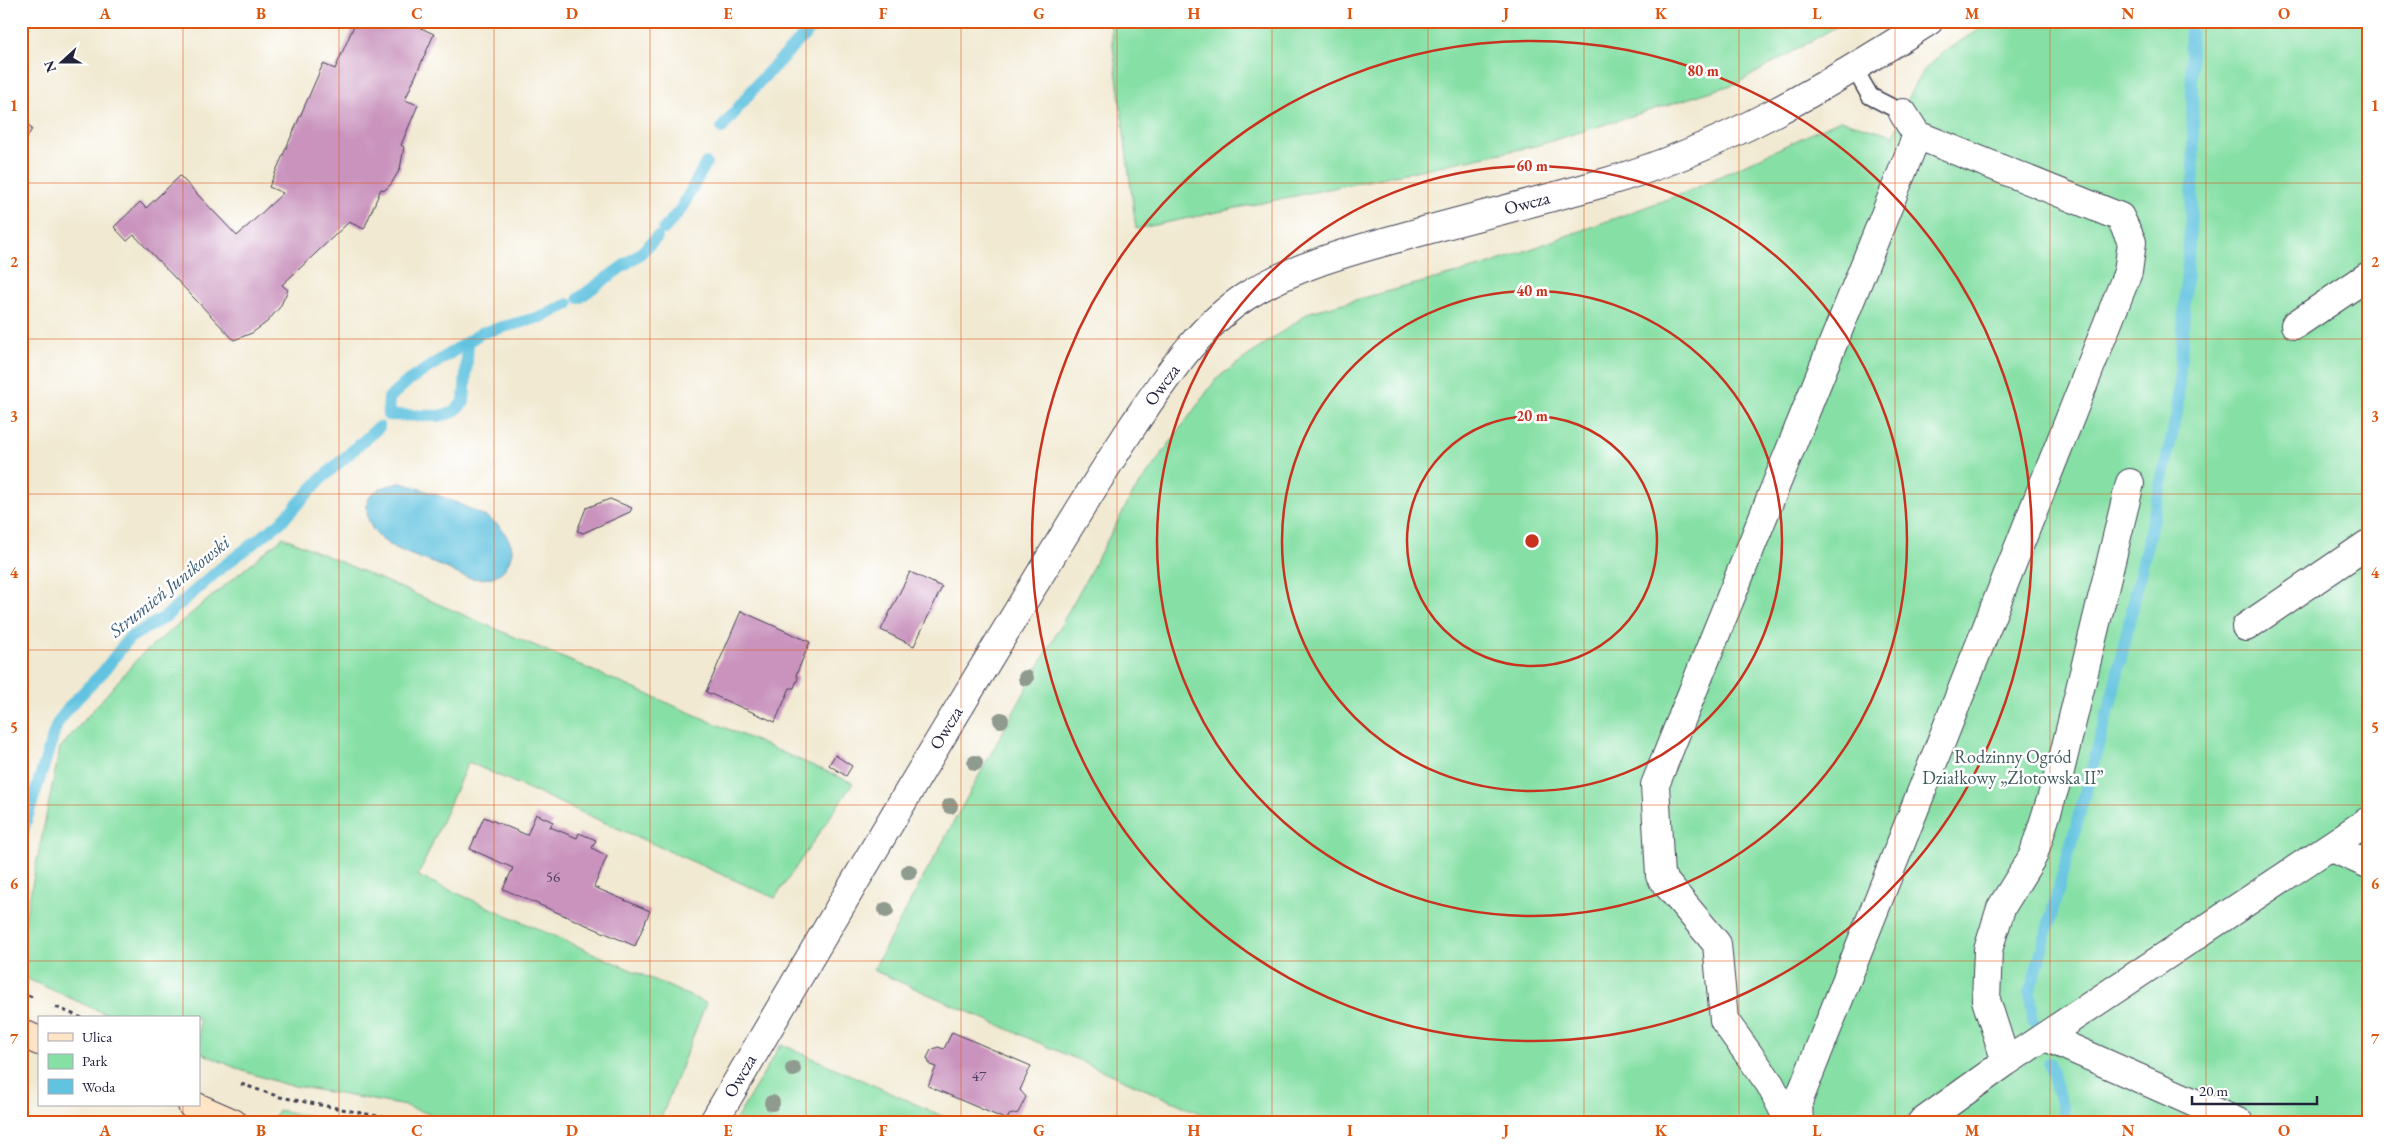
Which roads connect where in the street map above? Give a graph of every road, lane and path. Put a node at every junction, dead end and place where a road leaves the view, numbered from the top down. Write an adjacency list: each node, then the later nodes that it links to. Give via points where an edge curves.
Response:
1 (1928, 21): 2 (street, Owcza)
2 (1854, 68): 3 (lane, via 1870,96); 20 (street, Owcza, via 1745,128 1669,162 1346,254 1274,281 1246,296 1219,318 1164,380 1092,490 901,802)
3 (1910, 124): 21 (street, via 1655,784 1660,876 1717,944 1724,1020 1770,1084); 22 (street, via 2120,217 2132,242 2128,272 1798,1102)
4 (2368, 276): 5 (street)
5 (2295, 325)
6 (2130, 483): 15 (street, via 2060,771 2033,856 2001,908 1988,950 1986,1000)
7 (2368, 544): 8 (street)
8 (2246, 627)
9 (2368, 821): 10 (street)
10 (2330, 847): 11 (street); 13 (street)
11 (2368, 864)
12 (21, 1034): 14 (street)
13 (2046, 1037): 15 (street); 24 (street)
14 (38, 1041)
15 (2006, 1062): 23 (street)
16 (239, 1084): 19 (path, via 280,1097)
17 (194, 1106): 18 (street)
18 (233, 1123)
19 (413, 1123)
20 (712, 1123)
21 (1790, 1123)
22 (1799, 1123)
23 (1921, 1123)
24 (2240, 1123)

